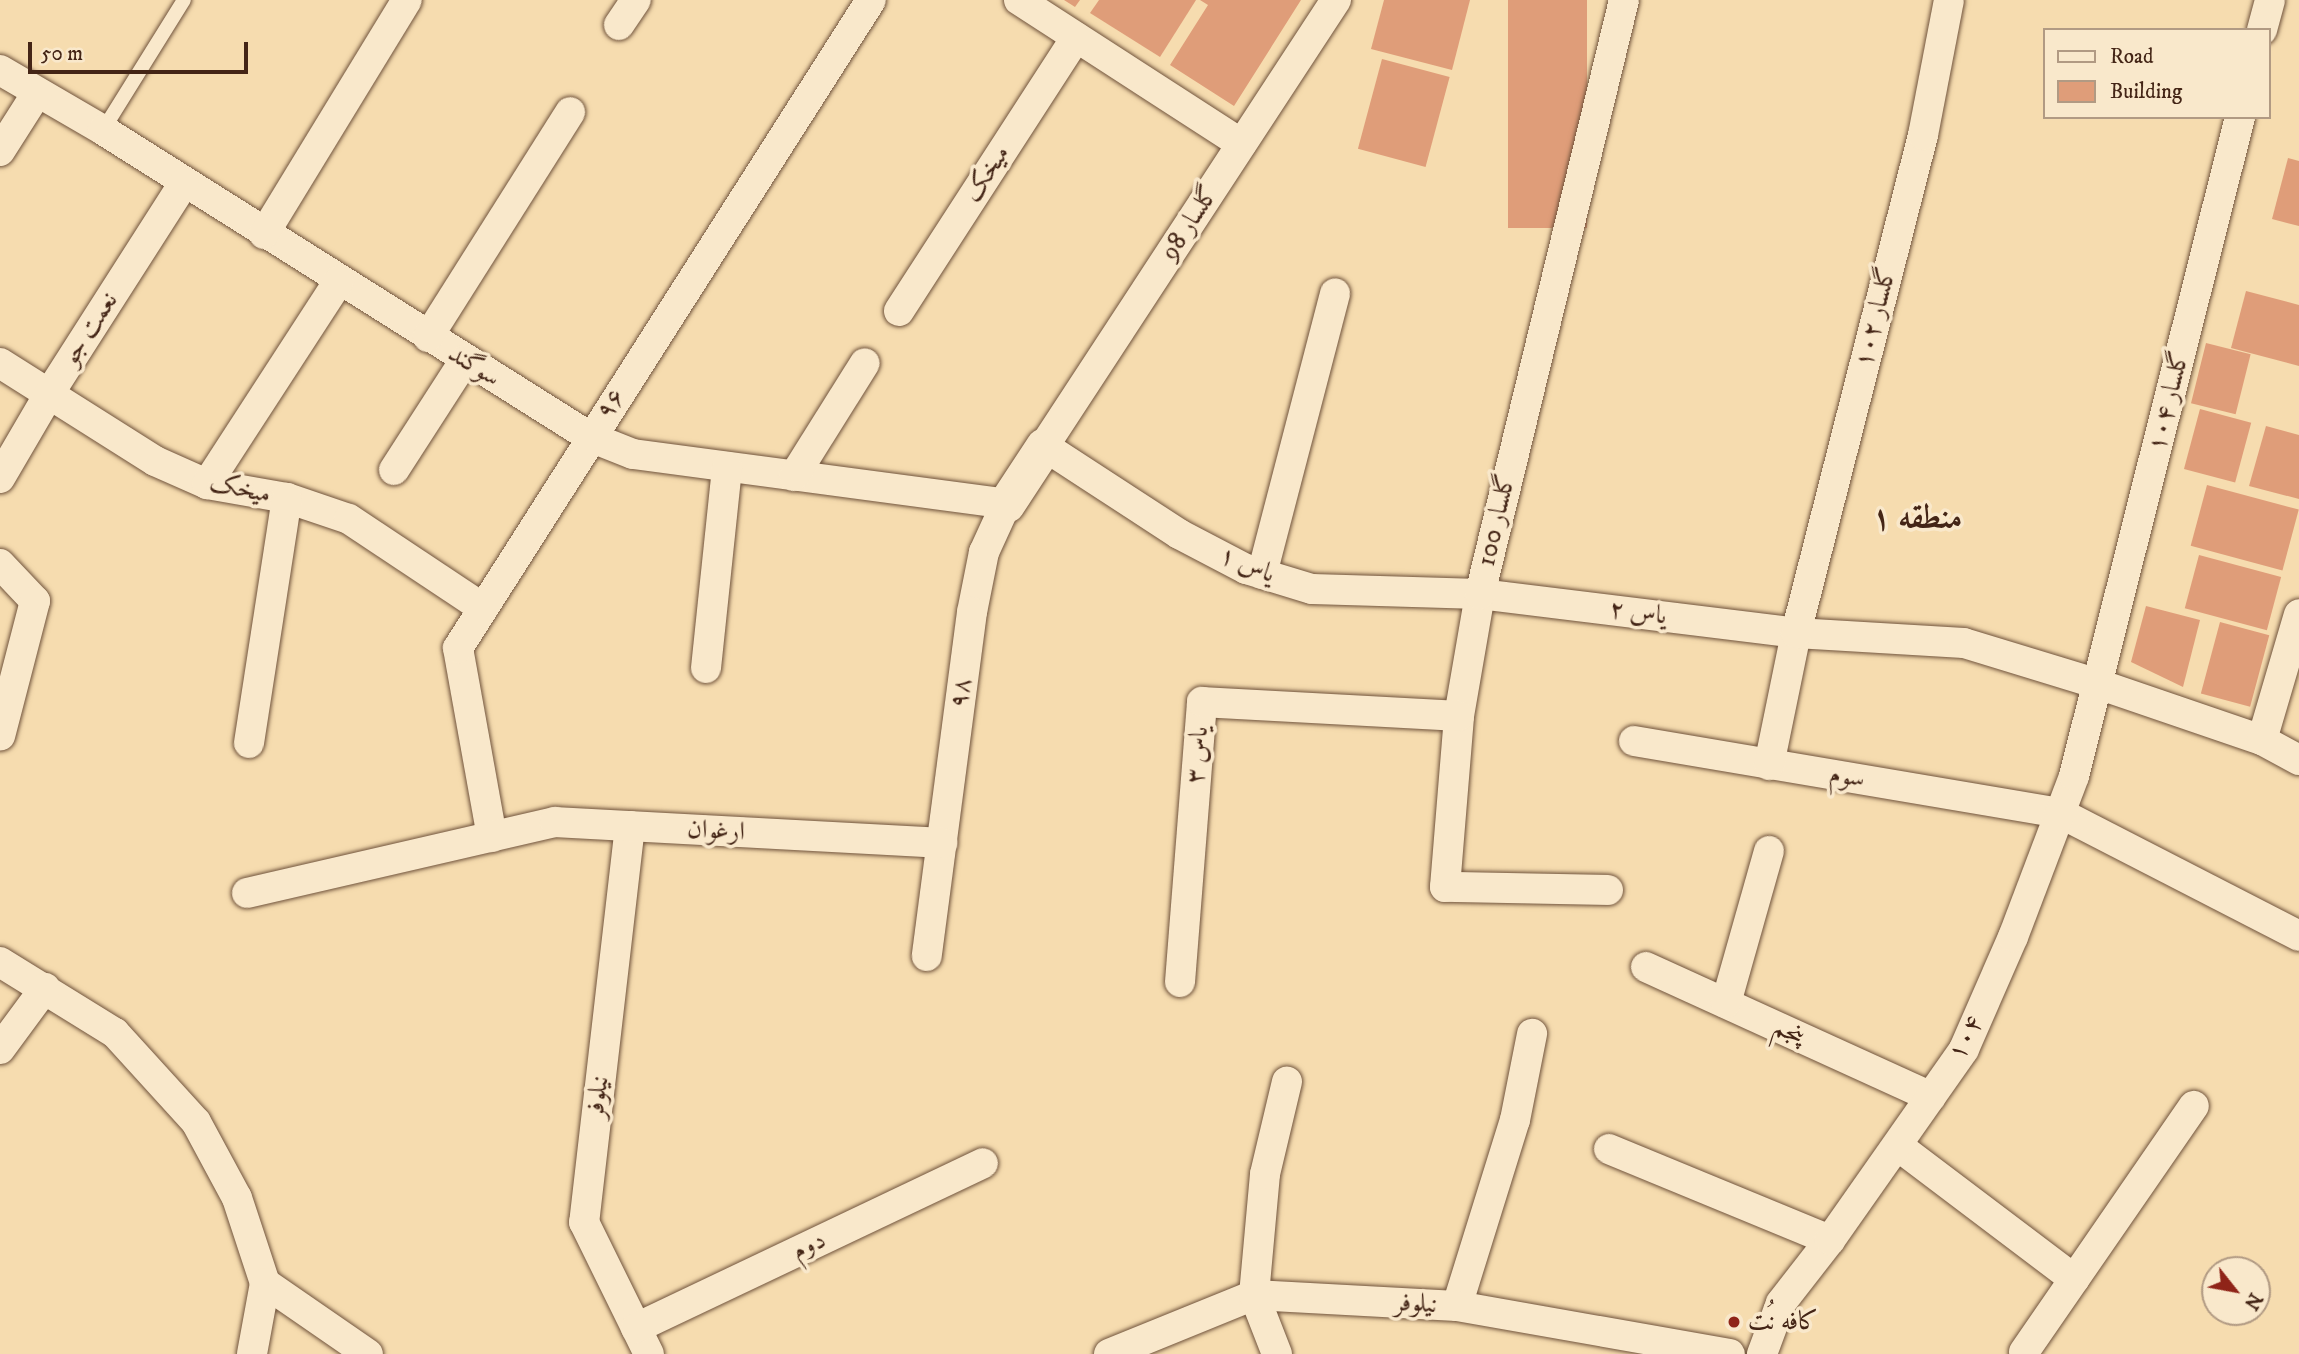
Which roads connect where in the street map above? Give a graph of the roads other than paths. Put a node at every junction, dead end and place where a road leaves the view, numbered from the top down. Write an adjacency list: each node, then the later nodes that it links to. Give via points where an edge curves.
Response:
1 (184, 0): 17 (lane)
2 (407, 0): 21 (street)
3 (636, 0): 10 (street)
4 (871, 0): 30 (street, ۹۶)
5 (1018, 0): 12 (street)
6 (1336, 0): 18 (street, گلسار 98)
7 (1624, 0): 41 (street, گلسار 100)
8 (1949, 0): 44 (street, گلسار ۱۰۲, via 1923,135)
9 (2270, 0): 11 (street)
10 (620, 25)
11 (2263, 28)
12 (1076, 37): 18 (street); 24 (street, میخک)
13 (0, 70): 14 (street, سوگند)
14 (37, 93): 17 (street, سوگند); 19 (street)
15 (570, 112): 25 (street)
16 (2240, 119): 46 (street, گلسار ۱۰۴)
17 (103, 131): 20 (street, سوگند)
18 (1242, 144): 31 (street, گلسار 98)
19 (0, 151)
20 (184, 183): 21 (street, سوگند); 29 (street, نعمت جو)
21 (264, 234): 22 (street, سوگند)
22 (339, 281): 25 (street, سوگند); 36 (street)
23 (1335, 293): 40 (street)
24 (899, 311)
25 (428, 337): 26 (street, سوگند)
26 (465, 360): 30 (street, سوگند); 33 (street)
27 (0, 363): 29 (street, میخک)
28 (865, 363): 34 (street)
29 (49, 394): 35 (street, نعمت جو); 36 (street, میخک, via 155,461)
30 (590, 437): 32 (street, سوگند, via 633,454); 42 (street, ۹۶)
31 (1044, 446): 38 (street, ۹۸); 40 (street, یاس ۱, via 1179,534)
32 (727, 467): 34 (street, سوگند); 45 (street)
33 (394, 470)
34 (794, 475): 38 (street, سوگند)
35 (0, 478)
36 (207, 484): 37 (street, میخک)
37 (287, 498): 42 (street, میخک, via 349,519); 51 (street)
38 (1006, 504): 57 (street, ۹۸, via 984,552 972,612)
39 (0, 564): 48 (street, via 35,601)
40 (1262, 574): 41 (street, یاس ۱, via 1312,589)
41 (1480, 594): 44 (street, یاس ۲); 47 (street, گلسار 100)
42 (483, 608): 56 (street, ۹۶, via 458,648)
43 (2299, 614): 49 (street)
44 (1796, 633): 46 (street, یاس ۲, via 1964,643); 53 (street, گلسار ۱۰۲)
45 (706, 668)
46 (2098, 684): 49 (street); 54 (street, ۱۰۴)
47 (1459, 716): 59 (street, گلسار 100, via 1445,887); 65 (street, یاس ۳, via 1202,702)
48 (0, 736)
49 (2262, 740): 52 (street)
50 (1634, 741): 53 (street, سوم)
51 (249, 743)
52 (2299, 761)
53 (1769, 765): 54 (street, سوم)
54 (2060, 813): 61 (street, سوم); 71 (street, ۱۰۴, via 1964,1049)
55 (630, 826): 56 (street, ارغوان, via 555,822); 57 (street, ارغوان); 81 (street, نیلوفر, via 584,1223)
56 (492, 837): 60 (street, ارغوان)
57 (942, 843): 62 (street, ۹۸)
58 (1769, 851): 67 (street)
59 (1608, 890)
60 (247, 892)
61 (2299, 936)
62 (927, 956)
63 (0, 962): 66 (street)
64 (1646, 967): 67 (street, پنجم)
65 (1180, 982)
66 (45, 988): 69 (street); 78 (street, via 115,1033 197,1122 237,1198)
67 (1726, 1003): 71 (street, پنجم)
68 (1532, 1034): 80 (street, via 1516,1120)
69 (0, 1049)
70 (1287, 1082): 79 (street, via 1265,1174)
71 (1931, 1097): 73 (street, ۱۰۴)
72 (2194, 1106): 77 (street)
73 (1898, 1146): 76 (street, ۱۰۴); 77 (street)
74 (1609, 1149): 76 (street)
75 (983, 1163): 81 (street, دوم)
76 (1830, 1240): 88 (street, ۱۰۴, via 1781,1303)
77 (2074, 1279): 82 (street)
78 (265, 1283): 83 (street); 84 (street)
79 (1254, 1295): 80 (street, نیلوفر); 85 (street, نیلوفر); 86 (street)
80 (1457, 1306): 87 (street, نیلوفر)
81 (642, 1341)
82 (2024, 1352)
83 (252, 1354)
84 (369, 1354)
85 (1109, 1354)
86 (1277, 1354)
87 (1730, 1354)
88 (1762, 1354)

